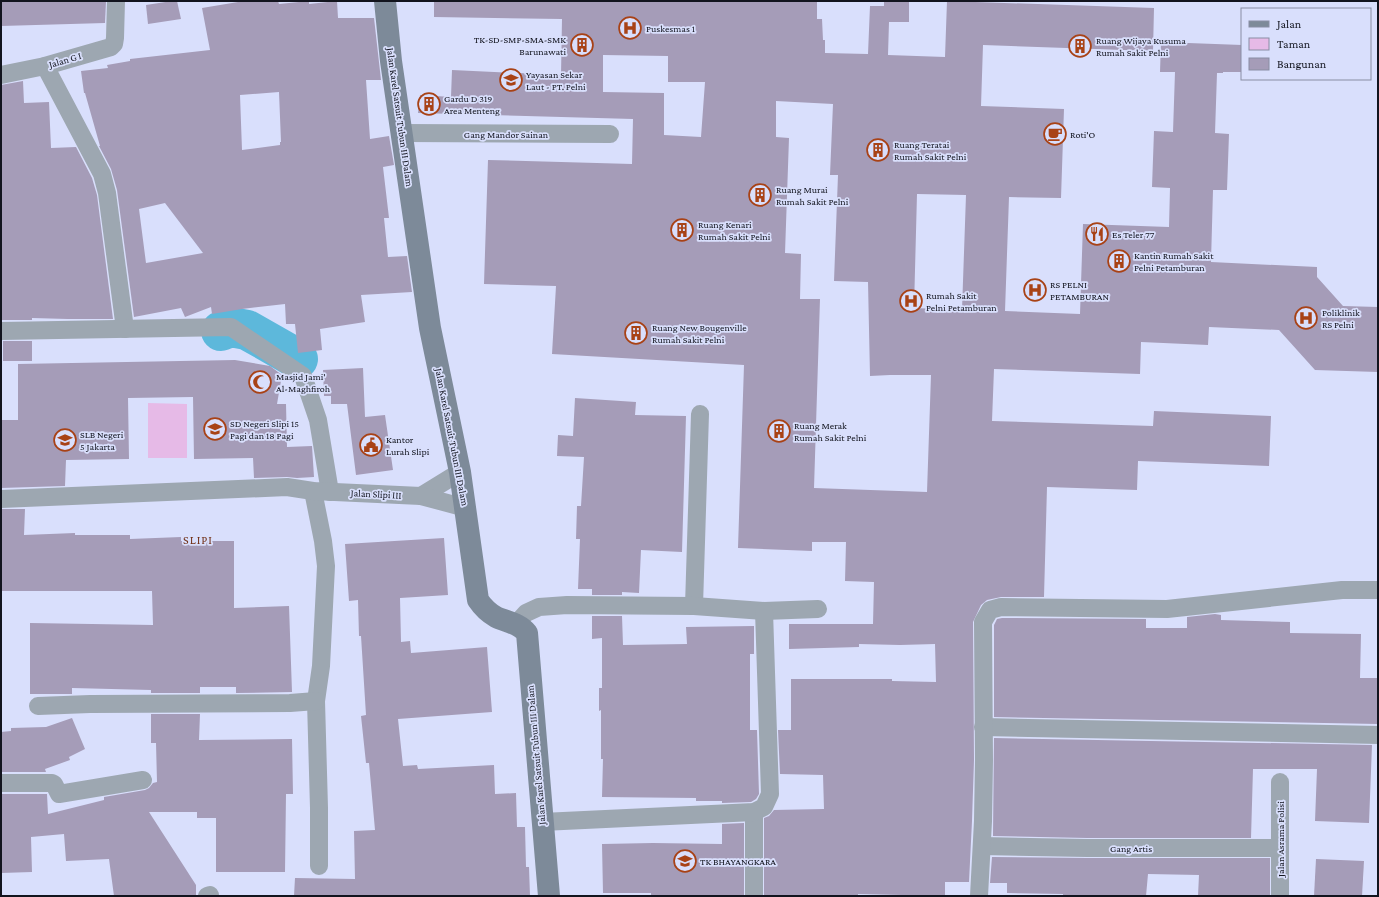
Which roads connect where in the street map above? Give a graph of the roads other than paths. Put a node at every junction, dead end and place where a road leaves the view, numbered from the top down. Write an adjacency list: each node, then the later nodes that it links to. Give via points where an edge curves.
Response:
1 (116, 1): 3 (street, Jalan G I, via 116,31 111,47)
2 (385, 1): 5 (street, Jalan Karel Satsuit Tubun III Dalam)
3 (45, 66): 4 (street, Jalan G I); 7 (street, via 102,174 107,193)
4 (1, 75)
5 (402, 133): 6 (street, Gang Mandor Sainan); 10 (street, Jalan Karel Satsuit Tubun III Dalam, via 430,328)
6 (610, 134)
7 (125, 329): 8 (street); 11 (street, via 231,327 303,376 318,420)
8 (1, 331)
9 (700, 414): 16 (street)
10 (460, 472): 12 (street); 14 (street, Jalan Karel Satsuit Tubun III Dalam)
11 (321, 491): 12 (street, Jalan Slipi III); 13 (street, Jalan Slipi III, via 287,487); 20 (street, via 326,566 321,666)
12 (421, 496): 14 (street, Jalan Slipi III)
13 (1, 499)
14 (466, 508): 19 (street, Jalan Karel Satsuit Tubun III Dalam, via 478,600 496,617)
15 (1378, 590): 22 (street, via 1342,590 1167,609 1001,607 990,610 983,622)
16 (694, 606): 18 (street); 19 (street, via 539,607 526,613)
17 (818, 609): 18 (street)
18 (764, 611): 27 (street, via 770,794 764,807)
19 (516, 624): 28 (street, Jalan Karel Satsuit Tubun III Dalam, via 527,633)
20 (316, 701): 21 (street); 31 (street)
21 (38, 706)
22 (983, 727): 23 (street); 29 (street)
23 (1378, 735)
24 (143, 780): 26 (street, via 59,794 52,783)
25 (1280, 782): 30 (street, Jalan Asrama Polisi)
26 (1, 783)
27 (754, 812): 28 (street); 33 (street)
28 (542, 822): 32 (street, Jalan Karel Satsuit Tubun III Dalam)
29 (982, 846): 30 (street, Gang Artis); 34 (street)
30 (1280, 848): 35 (street, Jalan Asrama Polisi)
31 (319, 866)
32 (549, 896)
33 (754, 896)
34 (979, 896)
35 (1280, 896)

